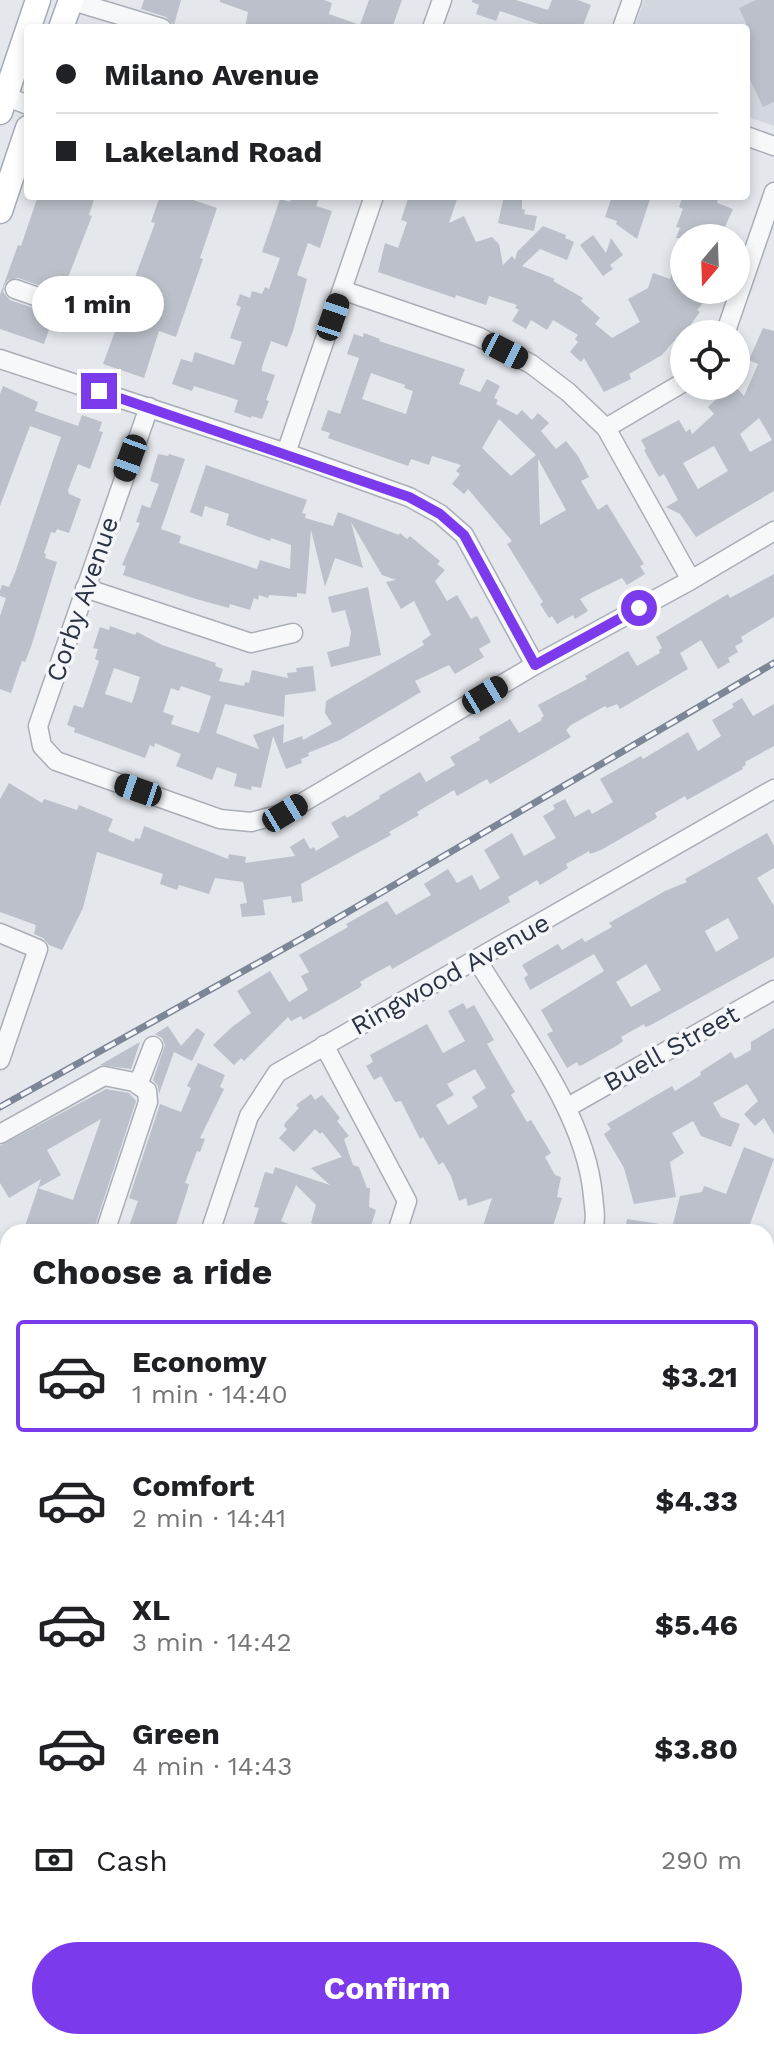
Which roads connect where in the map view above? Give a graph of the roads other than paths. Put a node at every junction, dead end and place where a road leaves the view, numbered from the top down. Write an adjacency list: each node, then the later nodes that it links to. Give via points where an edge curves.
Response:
1 (38, 0): 6 (main road)
2 (70, 0): 5 (street); 7 (main road)
3 (442, 0): 8 (street)
4 (632, 0): 9 (street)
5 (122, 22)
6 (32, 24)
7 (62, 24)
8 (433, 24)
9 (623, 24)
10 (24, 54): 11 (main road)
11 (11, 104)
12 (750, 137): 14 (street)
13 (24, 140): 17 (main road)
14 (772, 143)
15 (774, 192): 21 (street)
16 (373, 200): 19 (street)
17 (0, 211)
18 (15, 289): 20 (street)
19 (342, 290): 25 (street, via 479,337 531,364); 26 (street)
20 (87, 314)
21 (730, 320)
22 (0, 359): 24 (street)
23 (670, 390): 25 (street)
24 (149, 407): 26 (street); 29 (street, Corby Avenue)
25 (606, 428): 28 (street)
26 (286, 453): 31 (street, via 409,497 440,514 464,535)
27 (774, 531): 28 (street)
28 (691, 580): 31 (street)
29 (85, 588): 30 (street, via 251,643); 31 (street, Corby Avenue, via 38,726 42,746 56,761 220,819 251,822 285,813)
30 (293, 633)
31 (535, 665)
32 (774, 789): 34 (street, Ringwood Avenue)
33 (0, 933): 38 (street, via 38,949)
34 (477, 960): 36 (street, Ringwood Avenue); 40 (street)
35 (774, 990): 40 (street, Buell Street)
36 (324, 1045): 43 (street, Ringwood Avenue, via 277,1073 249,1116); 44 (street, via 407,1201)
37 (153, 1046): 39 (street)
38 (0, 1060)
39 (138, 1085): 41 (street, via 104,1076); 42 (street, via 147,1091 148,1102)
40 (568, 1107): 45 (street, via 591,1167)
41 (0, 1134)
42 (108, 1224)
43 (213, 1224)
44 (400, 1224)
45 (595, 1224)

